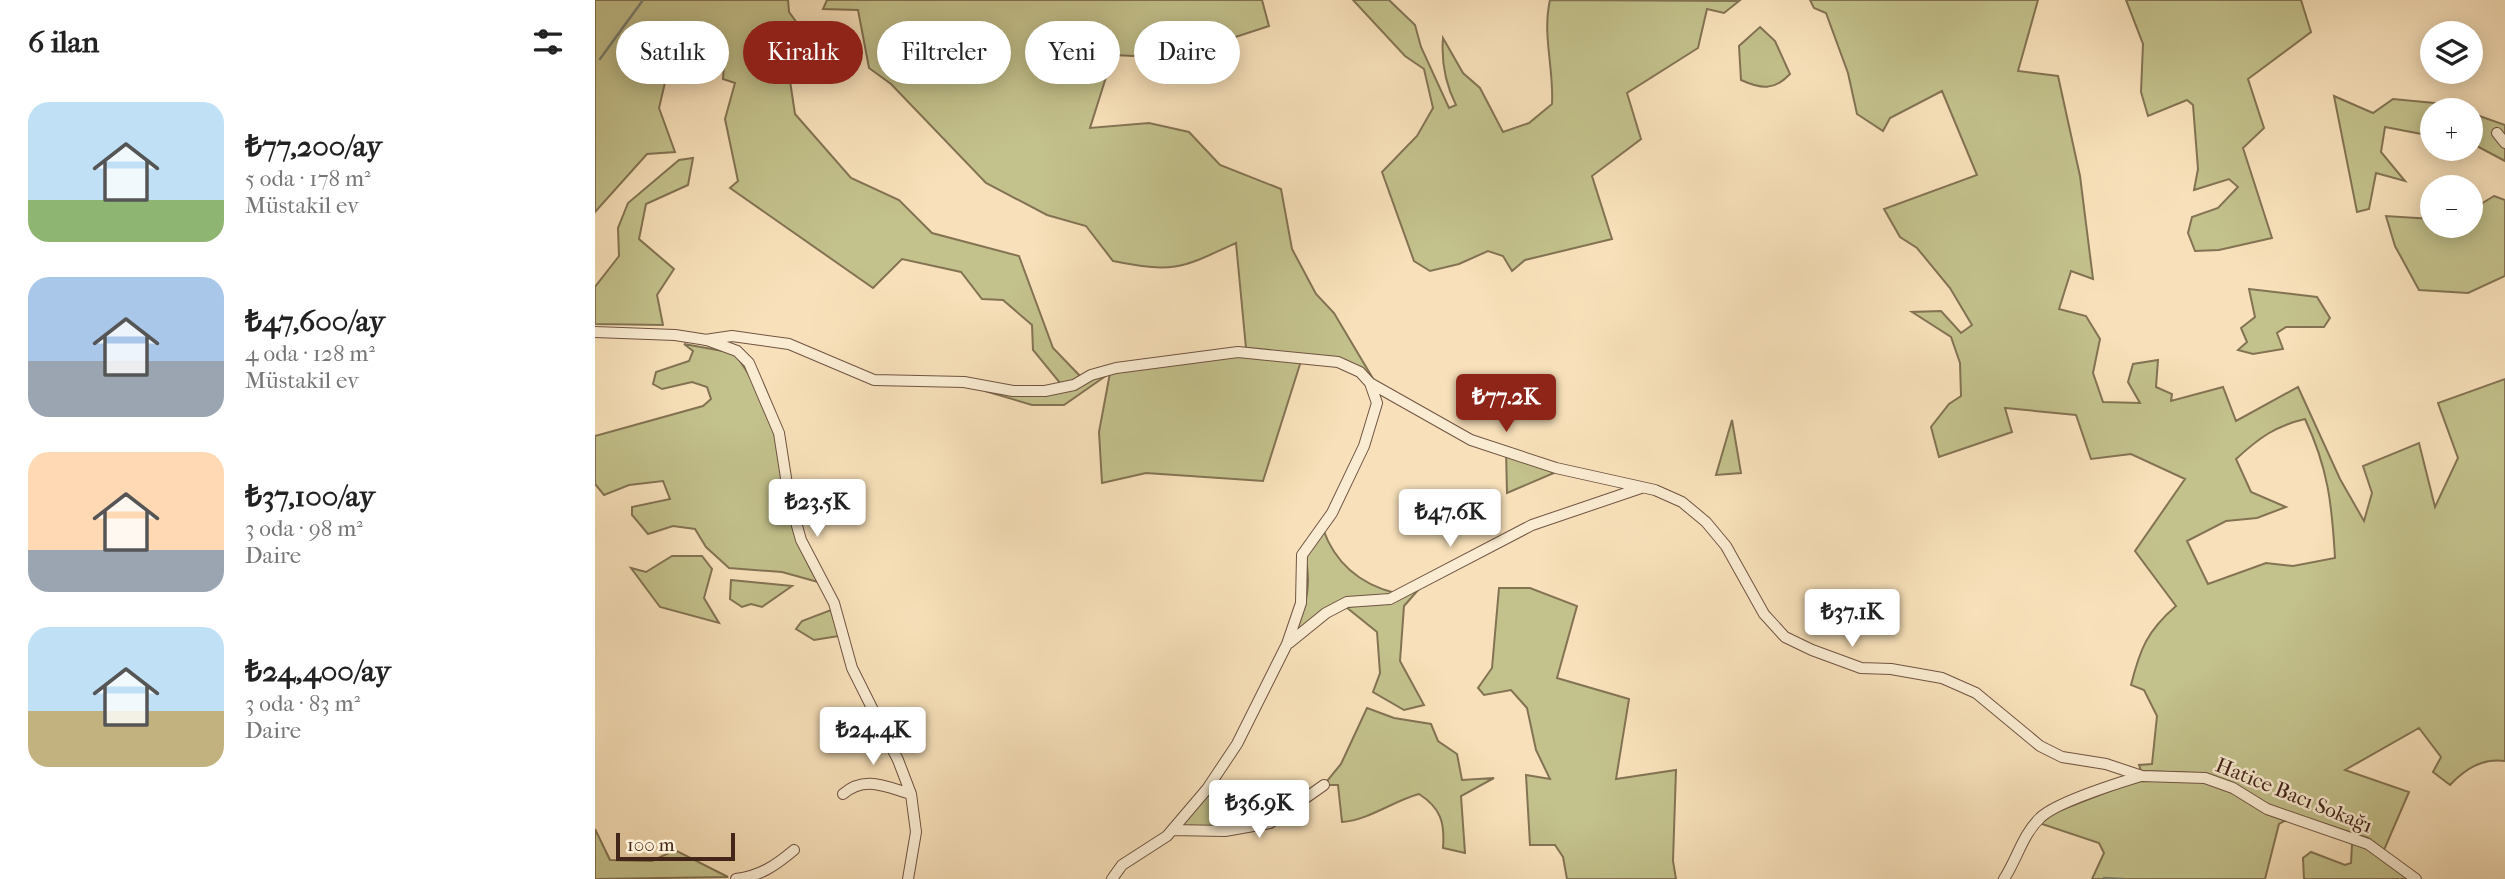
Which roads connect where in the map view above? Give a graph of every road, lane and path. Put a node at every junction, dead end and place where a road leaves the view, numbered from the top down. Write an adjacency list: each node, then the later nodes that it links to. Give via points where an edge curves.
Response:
1 (2497, 132): 2 (street)
2 (2505, 143)
3 (595, 331): 4 (street)
4 (705, 340): 5 (street, Hatice Bacı Sokağı, via 732,336 789,344 874,380 964,382 1013,391 1074,386 1116,368 1238,352 1338,362 1360,372); 11 (street, via 737,351 749,363 779,433 801,540 834,603 852,668)
5 (1370, 383): 6 (street, Hatice Bacı Sokağı, via 1471,440 1556,468); 7 (street, via 1377,403 1374,419 1345,490 1302,555 1301,603)
6 (1642, 488): 7 (street, via 1532,525 1389,599 1347,602 1326,613); 8 (street, Hatice Bacı Sokağı, via 1682,502 1706,522 1726,546 1764,614 1785,637 1861,668 1943,678 1976,694 2040,746 2062,757)
7 (1285, 648): 12 (street, via 1237,744)
8 (2142, 776): 14 (street, via 2042,815 2027,833); 18 (street, Hatice Bacı Sokağı, via 2205,778 2233,788 2267,809 2368,844)
9 (1324, 785): 12 (street, via 1270,823 1225,831)
10 (843, 794): 11 (street, via 867,781)
11 (911, 794): 16 (street, via 916,832)
12 (1172, 830): 17 (street, via 1122,865)
13 (794, 850): 15 (street, via 775,867)
14 (2006, 878)
15 (736, 879)
16 (908, 879)
17 (1112, 879)
18 (2416, 879)

